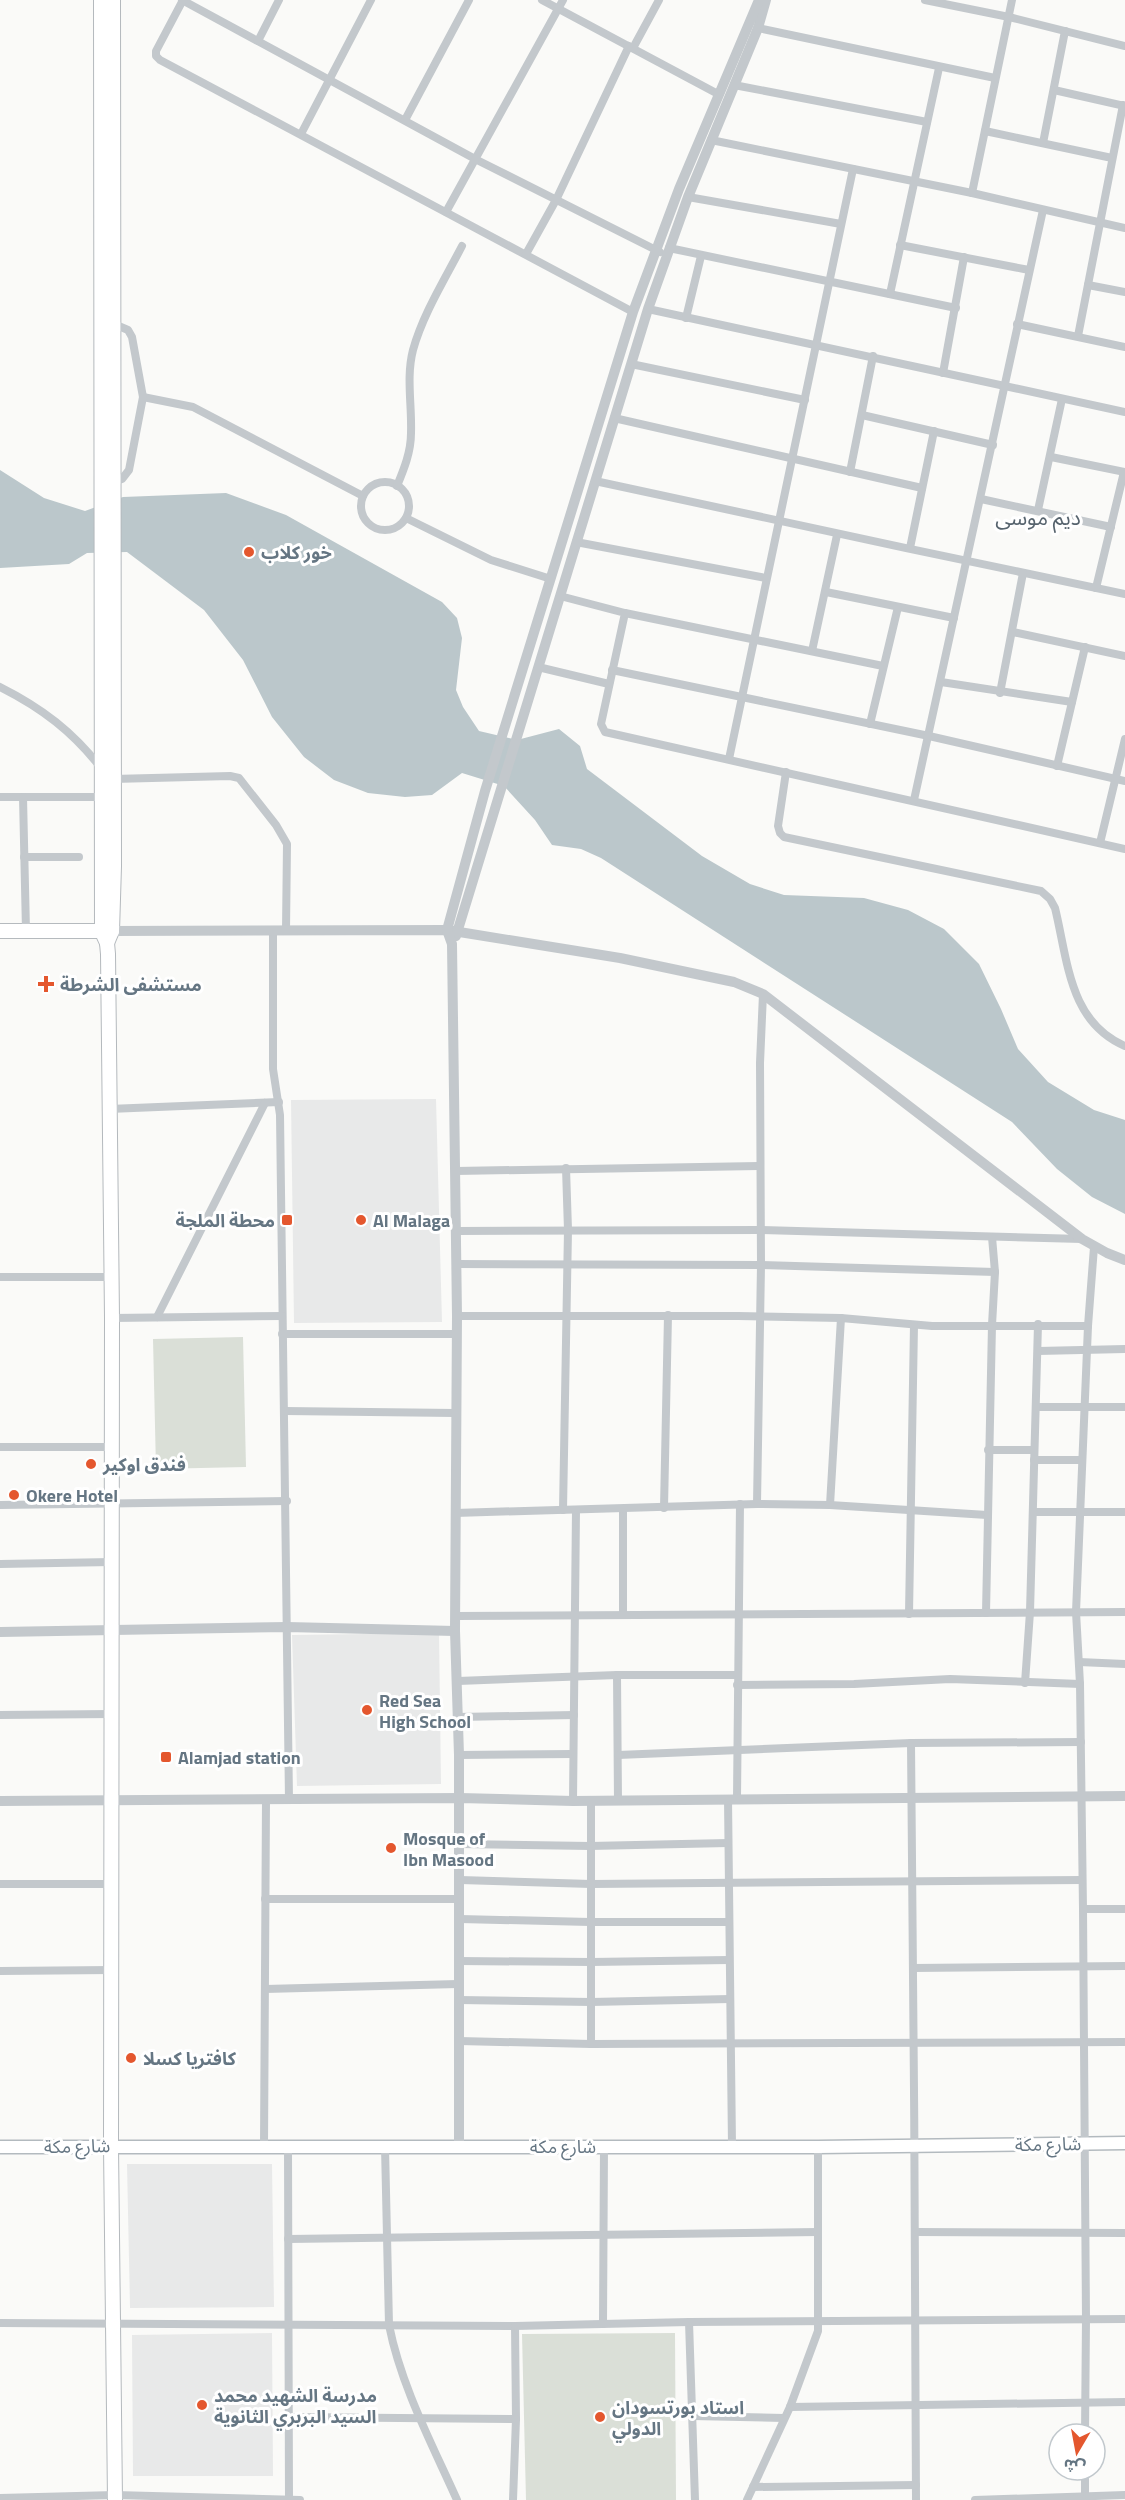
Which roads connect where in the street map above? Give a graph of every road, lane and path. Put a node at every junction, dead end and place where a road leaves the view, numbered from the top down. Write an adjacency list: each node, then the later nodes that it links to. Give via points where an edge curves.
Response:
1 (101, 0): 85 (main road)
2 (113, 0): 62 (main road)
3 (182, 0): 18 (street); 31 (street, via 156,51 158,58)
4 (279, 0): 18 (street)
5 (371, 0): 23 (street)
6 (469, 0): 28 (street)
7 (542, 0): 14 (street)
8 (659, 0): 20 (street)
9 (759, 0): 26 (street)
10 (766, 0): 16 (street)
11 (925, 0): 13 (street)
12 (1012, 0): 15 (street)
13 (952, 2): 15 (street)
14 (561, 4): 20 (street); 35 (street)
15 (1009, 17): 17 (street); 22 (street)
16 (758, 28): 21 (street); 24 (street)
17 (1065, 31): 19 (street); 25 (street)
18 (258, 41): 23 (street)
19 (1125, 46)
20 (631, 47): 26 (street); 40 (street)
21 (939, 68): 22 (street); 29 (street)
22 (995, 78): 30 (street)
23 (329, 79): 28 (street); 31 (street)
24 (734, 85): 29 (street); 32 (street)
25 (1054, 90): 27 (street); 33 (street)
26 (718, 94): 48 (street)
27 (1124, 105): 34 (street)
28 (405, 120): 35 (street)
29 (927, 122): 37 (street)
30 (985, 131): 33 (street); 38 (street)
31 (301, 134): 42 (street)
32 (711, 140): 36 (street); 39 (street)
33 (1043, 143): 34 (street)
34 (1112, 158): 43 (street)
35 (477, 160): 40 (street); 42 (street)
36 (853, 169): 37 (street); 44 (street)
37 (914, 181): 38 (street); 46 (street)
38 (972, 193): 41 (street)
39 (688, 197): 44 (street); 49 (street)
40 (556, 200): 48 (street); 50 (street)
41 (1043, 210): 43 (street); 53 (street)
42 (446, 212): 50 (street)
43 (1099, 223): 45 (street); 55 (street)
44 (841, 224): 54 (street)
45 (1125, 228)
46 (900, 245): 52 (street); 57 (street)
47 (462, 246): 84 (street, via 413,350 409,371 411,435)
48 (656, 250): 49 (street); 60 (street)
49 (668, 251): 51 (street); 59 (street)
50 (526, 254): 60 (street)
51 (701, 256): 54 (street); 61 (street)
52 (964, 257): 53 (street); 58 (street)
53 (1029, 270): 63 (street)
54 (831, 283): 57 (street); 65 (street)
55 (1088, 285): 56 (street); 64 (street)
56 (1125, 292)
57 (890, 294): 58 (street)
58 (956, 308): 69 (street)
59 (648, 309): 61 (street); 68 (street)
60 (633, 312): 99 (street)
61 (686, 318): 65 (street)
62 (114, 324): 71 (street, via 128,330 132,337); 85 (main road)
63 (1017, 324): 64 (street); 70 (street)
64 (1078, 336): 66 (street)
65 (817, 344): 67 (street); 73 (street)
66 (1125, 347)
67 (873, 356): 69 (street); 75 (street)
68 (631, 364): 73 (street); 76 (street)
69 (943, 373): 70 (street)
70 (1005, 386): 72 (street); 78 (street)
71 (143, 397): 85 (street, via 129,470); 87 (street, via 193,407)
72 (1062, 399): 74 (street); 79 (street)
73 (805, 400): 80 (street)
74 (1125, 412)
75 (862, 415): 77 (street); 81 (street)
76 (614, 418): 80 (street); 83 (street)
77 (934, 430): 78 (street); 86 (street)
78 (993, 446): 88 (street)
79 (1051, 457): 82 (street); 89 (street)
80 (791, 458): 81 (street); 91 (street)
81 (850, 472): 86 (street)
82 (1124, 472): 92 (street)
83 (595, 481): 91 (street); 94 (street)
84 (397, 486): 87 (street, via 378,484); 90 (street, via 407,496)
85 (109, 487): 117 (main road)
86 (922, 488): 95 (street)
87 (363, 496): 90 (street, via 362,512 371,525 386,530)
88 (981, 499): 89 (street); 96 (street)
89 (1038, 510): 92 (street)
90 (406, 518): 99 (street, via 491,561)
91 (778, 521): 93 (street); 98 (street)
92 (1111, 526): 100 (street)
93 (837, 535): 95 (street); 101 (street)
94 (576, 542): 98 (street); 103 (street)
95 (910, 548): 96 (street)
96 (966, 559): 97 (street); 106 (street)
97 (1023, 573): 100 (street); 107 (street)
98 (766, 578): 108 (street)
99 (551, 579): 141 (street, via 485,791)
100 (1096, 588): 102 (street)
101 (826, 592): 104 (street); 110 (street)
102 (1125, 594)
103 (560, 596): 105 (street); 113 (street)
104 (897, 607): 106 (street); 112 (street)
105 (624, 613): 108 (street); 114 (street)
106 (954, 618): 115 (street)
107 (1013, 632): 109 (street); 119 (street)
108 (754, 639): 110 (street); 120 (street)
109 (1085, 647): 111 (street); 121 (street)
110 (812, 651): 112 (street)
111 (1125, 656)
112 (883, 666): 122 (street)
113 (538, 667): 116 (street); 141 (street)
114 (612, 670): 116 (street); 120 (street)
115 (941, 682): 119 (street); 123 (street)
116 (609, 684): 125 (street, via 601,724 605,732)
117 (107, 685): 127 (main road); 129 (main road)
118 (0, 687): 127 (street, via 55,719)
119 (1000, 693): 121 (street)
120 (742, 697): 122 (street); 125 (street)
121 (1071, 702): 126 (street)
122 (870, 724): 123 (street)
123 (929, 736): 126 (street); 134 (street)
124 (1125, 739): 130 (street)
125 (729, 759): 128 (street)
126 (1058, 766): 130 (street)
127 (102, 769): 133 (main road)
128 (786, 772): 134 (street); 146 (street, via 778,826 784,837 1041,891 1055,908 1083,1012 1098,1030)
129 (113, 779): 139 (street, via 239,778 287,844); 144 (main road)
130 (1121, 780): 135 (street)
131 (0, 796): 132 (street)
132 (23, 797): 133 (street); 137 (street)
133 (102, 797): 144 (main road)
134 (914, 800): 135 (street)
135 (1100, 843): 136 (street)
136 (1125, 849)
137 (24, 857): 138 (street); 140 (street)
138 (79, 857)
139 (286, 930): 141 (street); 143 (street)
140 (26, 931): 142 (main road); 144 (main road)
141 (452, 931): 145 (street, via 643,963 734,982); 152 (street)
142 (0, 932)
143 (273, 932): 144 (street); 147 (street, via 273,1069)
144 (107, 935): 149 (main road)
145 (763, 994): 150 (street); 157 (street)
146 (1125, 1046)
147 (279, 1102): 148 (street); 168 (street)
148 (265, 1103): 149 (street); 171 (street)
149 (109, 1109): 165 (main road)
150 (759, 1166): 151 (street); 154 (street)
151 (566, 1168): 152 (street); 153 (street)
152 (456, 1171): 155 (street)
153 (568, 1230): 154 (street); 155 (street); 160 (street)
154 (760, 1230): 156 (street); 162 (street)
155 (456, 1231): 161 (street)
156 (992, 1237): 157 (street); 163 (street)
157 (1082, 1239): 158 (street)
158 (1094, 1247): 159 (street); 177 (street)
159 (1125, 1260)
160 (568, 1263): 161 (street); 162 (street); 166 (street)
161 (456, 1264): 169 (street)
162 (761, 1264): 163 (street); 170 (street)
163 (995, 1272): 176 (street)
164 (0, 1277): 165 (street)
165 (110, 1277): 172 (main road)
166 (567, 1315): 167 (street); 169 (street); 202 (street)
167 (668, 1315): 170 (street); 200 (street)
168 (282, 1316): 171 (street); 178 (street)
169 (457, 1316): 179 (street)
170 (760, 1316): 173 (street); 197 (street)
171 (157, 1317): 172 (street)
172 (112, 1318): 189 (main road)
173 (842, 1318): 175 (street); 199 (street)
174 (1038, 1324): 176 (street); 177 (street); 182 (street)
175 (914, 1325): 176 (street); 204 (street)
176 (992, 1325): 190 (street)
177 (1088, 1326): 180 (street)
178 (282, 1334): 179 (street); 186 (street)
179 (456, 1334): 187 (street)
180 (1088, 1349): 181 (street); 182 (street); 185 (street)
181 (1125, 1349)
182 (1038, 1352): 183 (street)
183 (1036, 1407): 185 (street); 191 (street)
184 (1125, 1407): 185 (street)
185 (1086, 1408): 193 (street)
186 (285, 1411): 187 (street); 194 (street)
187 (455, 1413): 208 (street)
188 (0, 1447): 189 (street)
189 (110, 1447): 195 (main road)
190 (988, 1450): 191 (street); 209 (street)
191 (1034, 1450): 192 (street)
192 (1034, 1460): 193 (street); 205 (street)
193 (1082, 1460): 206 (street)
194 (287, 1501): 195 (street); 221 (street)
195 (111, 1504): 198 (street); 210 (main road)
196 (740, 1504): 197 (street); 200 (street); 220 (street)
197 (758, 1504): 199 (street)
198 (0, 1505)
199 (830, 1505): 204 (street)
200 (664, 1508): 201 (street)
201 (623, 1509): 203 (street); 218 (street)
202 (563, 1510): 203 (street); 208 (street)
203 (576, 1510): 217 (street)
204 (909, 1510): 209 (street); 216 (street)
205 (1033, 1512): 206 (street); 212 (street)
206 (1079, 1512): 207 (street); 213 (street)
207 (1125, 1512)
208 (455, 1513): 219 (street)
209 (987, 1515): 215 (street)
210 (112, 1562): 211 (street); 222 (main road)
211 (0, 1564)
212 (1030, 1612): 213 (street); 215 (street); 231 (street)
213 (1076, 1612): 214 (street); 225 (street)
214 (1125, 1612)
215 (986, 1613): 216 (street)
216 (909, 1614): 220 (street)
217 (575, 1615): 218 (street); 219 (street); 229 (street)
218 (624, 1615): 220 (street)
219 (455, 1616): 223 (street)
220 (739, 1616): 228 (street)
221 (287, 1627): 222 (street); 223 (street); 251 (street)
222 (112, 1628): 224 (street); 234 (main road)
223 (455, 1631): 230 (street)
224 (0, 1632)
225 (1079, 1662): 226 (street); 232 (street)
226 (1125, 1664)
227 (617, 1675): 228 (street); 229 (street); 243 (street)
228 (737, 1676): 233 (street)
229 (575, 1677): 230 (street); 236 (street)
230 (458, 1681): 237 (street)
231 (1025, 1683): 232 (street); 233 (street, via 950,1679)
232 (1080, 1683): 238 (street)
233 (737, 1685): 240 (street)
234 (112, 1714): 235 (street); 249 (main road)
235 (0, 1715)
236 (574, 1715): 237 (street); 241 (street)
237 (458, 1717): 242 (street)
238 (1081, 1742): 239 (street); 245 (street)
239 (911, 1743): 240 (street); 248 (street)
240 (736, 1749): 243 (street); 247 (street)
241 (573, 1754): 242 (street); 253 (street)
242 (459, 1755): 246 (street)
243 (618, 1755): 255 (street)
244 (1125, 1796): 245 (street)
245 (1082, 1797): 248 (street); 260 (street)
246 (459, 1798): 251 (street); 253 (street); 257 (street)
247 (732, 1798): 248 (street); 255 (street); 256 (street)
248 (911, 1798): 261 (street)
249 (113, 1800): 250 (street); 252 (street); 263 (main road)
250 (266, 1800): 251 (street); 266 (street)
251 (289, 1800)
252 (0, 1801)
253 (573, 1801): 254 (street)
254 (591, 1801): 255 (street); 258 (street)
255 (618, 1801)
256 (728, 1843): 258 (street); 265 (street)
257 (460, 1844): 258 (street); 259 (street)
258 (590, 1845): 264 (street)
259 (460, 1880): 264 (street); 267 (street)
260 (1082, 1880): 261 (street); 268 (street)
261 (911, 1882): 265 (street); 278 (street)
262 (0, 1884): 263 (street)
263 (111, 1884): 279 (main road)
264 (591, 1884): 265 (street); 271 (street)
265 (728, 1884): 272 (street)
266 (265, 1899): 267 (street); 282 (street)
267 (460, 1899): 270 (street)
268 (1083, 1909): 269 (street); 276 (street)
269 (1125, 1910)
270 (460, 1919): 271 (street); 274 (street)
271 (590, 1922): 272 (street); 275 (street)
272 (729, 1922): 273 (street)
273 (729, 1960): 275 (street); 284 (street)
274 (459, 1961): 275 (street); 281 (street)
275 (591, 1962): 285 (street)
276 (1083, 1966): 277 (street); 278 (street); 287 (street)
277 (1125, 1966)
278 (913, 1968): 290 (street)
279 (112, 1970): 280 (street); 294 (main road)
280 (0, 1971)
281 (458, 1984): 282 (street); 283 (street)
282 (265, 1989): 300 (street)
283 (459, 2000): 285 (street); 286 (street)
284 (730, 2000): 285 (street); 289 (street)
285 (591, 2002): 291 (street)
286 (459, 2041): 291 (street); 295 (street)
287 (1084, 2042): 288 (street); 290 (street); 292 (street)
288 (1125, 2042)
289 (730, 2043): 290 (street); 291 (street); 297 (street)
290 (912, 2043): 298 (street)
291 (591, 2044)
292 (1085, 2143): 293 (main road, شارع مكة); 298 (main road, شارع مكة); 306 (street)
293 (1125, 2143)
294 (111, 2146): 299 (main road, شارع مكة); 300 (main road, شارع مكة); 314 (main road)
295 (459, 2146): 296 (main road, شارع مكة); 302 (main road, شارع مكة)
296 (604, 2146): 297 (main road, شارع مكة); 308 (street)
297 (732, 2146): 303 (main road, شارع مكة)
298 (914, 2146): 303 (main road, شارع مكة); 305 (street)
299 (0, 2147)
300 (264, 2147): 301 (main road, شارع مكة)
301 (288, 2147): 302 (main road, شارع مكة); 310 (street)
302 (385, 2147): 309 (street)
303 (818, 2147): 304 (street)
304 (818, 2232): 308 (street); 316 (street)
305 (916, 2232): 306 (street); 313 (street)
306 (1086, 2233): 307 (street); 311 (street)
307 (1125, 2233)
308 (603, 2234): 309 (street); 319 (street)
309 (388, 2238): 310 (street); 320 (street)
310 (288, 2239): 318 (street)
311 (1086, 2319): 312 (street); 313 (street); 322 (street)
312 (1125, 2319)
313 (916, 2320): 316 (street); 324 (street)
314 (114, 2322): 317 (street); 318 (street); 337 (main road)
315 (689, 2322): 316 (street); 319 (street); 327 (street)
316 (819, 2322): 325 (street)
317 (0, 2323)
318 (289, 2324): 320 (street); 326 (street)
319 (603, 2324): 321 (street)
320 (389, 2325): 321 (street); 328 (street, via 398,2362)
321 (515, 2326): 330 (street)
322 (1085, 2402): 323 (street); 324 (street); 331 (street)
323 (1125, 2402)
324 (915, 2406): 325 (street); 333 (street)
325 (790, 2407): 329 (street)
326 (289, 2416): 328 (street); 339 (street)
327 (692, 2416): 329 (street); 343 (street)
328 (421, 2418): 330 (street); 341 (street)
329 (784, 2418): 334 (street)
330 (516, 2419): 342 (street)
331 (1085, 2422)
332 (1085, 2482): 338 (street)
333 (915, 2484): 334 (street); 345 (street)
334 (753, 2487): 344 (street)
335 (1125, 2495): 338 (street)
336 (0, 2498): 337 (street)
337 (115, 2498): 339 (street)
338 (1085, 2498): 346 (street)
339 (289, 2500): 340 (street)
340 (300, 2500)
341 (457, 2500)
342 (513, 2500)
343 (694, 2500)
344 (747, 2500)
345 (915, 2500)
346 (975, 2500)

